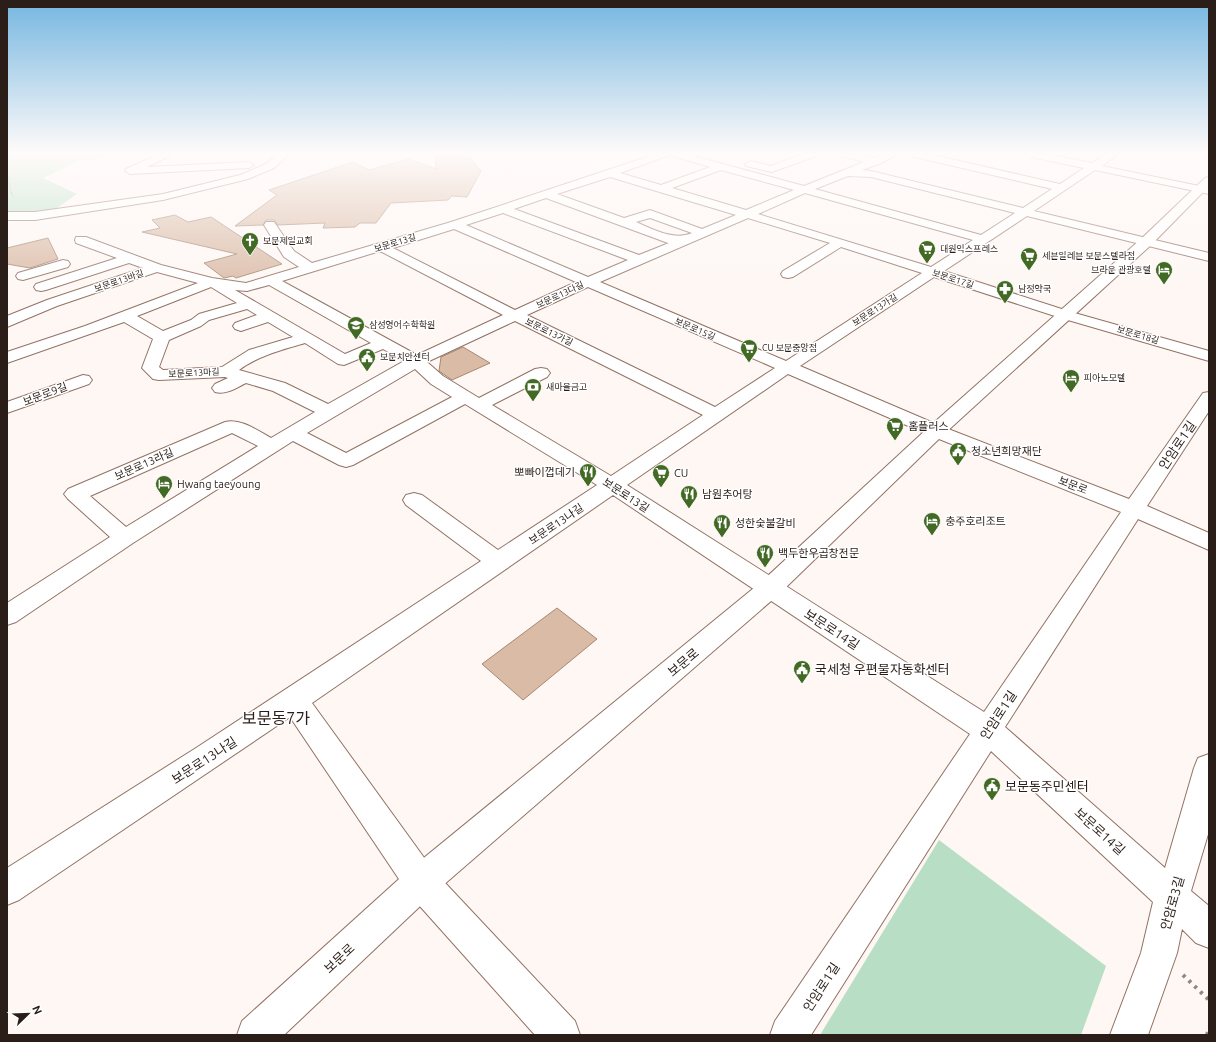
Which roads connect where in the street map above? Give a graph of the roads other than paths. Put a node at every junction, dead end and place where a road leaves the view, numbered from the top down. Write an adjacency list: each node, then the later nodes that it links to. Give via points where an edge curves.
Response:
1 (125, 203): 13 (street, via 35,216)
2 (521, 203): 10 (street, 보문로13길)
3 (570, 203): 14 (street, 보문로13다길)
4 (705, 203): 12 (street, 보문로17길)
5 (775, 203): 12 (street, 보문로13다길)
6 (850, 203): 18 (street)
7 (986, 203): 11 (street)
8 (1039, 203): 11 (street, 보문로13가길)
9 (1189, 203): 22 (street, 보문로)
10 (503, 209): 16 (street, 보문로13길); 28 (street)
11 (1024, 212): 18 (street, 보문로13가길); 22 (street)
12 (746, 215): 17 (street, 보문로13다길); 21 (street, 보문로17길)
13 (7, 216)
14 (624, 222): 17 (street, via 650,214); 20 (street, 보문로13다길, via 673,240)
15 (270, 225): 31 (street, via 289,254)
16 (455, 225): 23 (street, 보문로13길); 37 (street, 보문로15길)
17 (703, 233): 20 (street, 보문로13다길)
18 (983, 239): 32 (street, 보문로13가길)
19 (81, 240): 24 (street, 보문로13바길)
20 (686, 240): 28 (street, 보문로13다길)
21 (840, 242): 32 (street, 보문로17길); 33 (street)
22 (1146, 242): 26 (street); 40 (street, 보문로)
23 (382, 247): 31 (street, 보문로13길); 43 (street, 보문로13가길)
24 (109, 250): 25 (street); 27 (street, 보문로13바길)
25 (87, 257)
26 (1209, 257)
27 (130, 258): 30 (street, 보문로13바길); 38 (street)
28 (640, 260): 37 (street, 보문로13다길)
29 (73, 261): 34 (street)
30 (156, 268): 36 (street, 보문로13길); 44 (street, 보문로13바길, via 52,303)
31 (310, 268): 35 (street, 보문로13길)
32 (933, 272): 40 (street, 보문로17길); 52 (street, 보문로13가길)
33 (788, 274)
34 (23, 276)
35 (270, 280): 36 (street, 보문로13길, via 247,287); 48 (street, 보문로13길)
36 (212, 282): 39 (street, 보문로13길); 41 (street)
37 (588, 282): 43 (street, 보문로13다길); 52 (street, 보문로15길)
38 (41, 287)
39 (249, 304): 42 (street, 보문로13길); 46 (street, via 204,317)
40 (1066, 315): 49 (street, 보문로18길); 63 (street, 보문로)
41 (124, 316): 46 (street); 50 (street)
42 (269, 316): 45 (street); 47 (street, 보문로13길)
43 (516, 316): 51 (street, 보문로13다길); 62 (street, 보문로13가길)
44 (7, 322)
45 (241, 326)
46 (162, 337): 53 (street, 보문로13마길, via 150,368 159,375)
47 (307, 338): 48 (street, 보문로13길, via 344,360); 56 (street, 보문로13마길, via 264,349 240,360)
48 (384, 343): 51 (street, 보문로13길)
49 (1209, 356)
50 (7, 358)
51 (416, 361): 59 (street, 보문로13길, via 437,380); 61 (street)
52 (786, 368): 62 (street, 보문로13가길); 63 (street, 보문로15길)
53 (205, 373): 56 (street, 보문로13마길); 57 (street)
54 (541, 373): 59 (street)
55 (82, 380): 60 (street, 보문로9길)
56 (224, 380): 61 (street, via 245,378 279,387)
57 (174, 386)
58 (1209, 397): 68 (street, 안암로1길)
59 (472, 401): 64 (street, via 346,461); 66 (street, 보문로13길)
60 (7, 408)
61 (329, 412): 64 (street)
62 (717, 415): 66 (street, 보문로13가길)
63 (936, 432): 68 (street, 보문로); 72 (street, 보문로)
64 (293, 433): 65 (street)
65 (273, 446): 69 (street); 69 (street, 보문로13라길, via 232,426 75,494)
66 (612, 485): 71 (street, 보문로13나길); 72 (street, 보문로13길)
67 (414, 500): 71 (street)
68 (1134, 509): 70 (street, 보문로); 75 (street, 안암로1길)
69 (125, 538): 73 (street)
70 (1209, 542)
71 (499, 563): 74 (street, 보문로13나길)
72 (769, 589): 75 (street, 보문로14길); 77 (street, 보문로)
73 (7, 615)
74 (294, 700): 77 (street); 78 (street, 보문로13나길)
75 (988, 730): 79 (street, 보문로14길); 83 (street, 안암로1길)
76 (1209, 768): 79 (street, 안암로3길, via 1188,850)
77 (421, 882): 81 (street, 보문로); 82 (street)
78 (7, 888)
79 (1172, 897): 80 (street, 보문로14길); 84 (street, 안암로3길, via 1159,953)
80 (1209, 930)
81 (256, 1035)
82 (561, 1035)
83 (789, 1035)
84 (1129, 1035)

